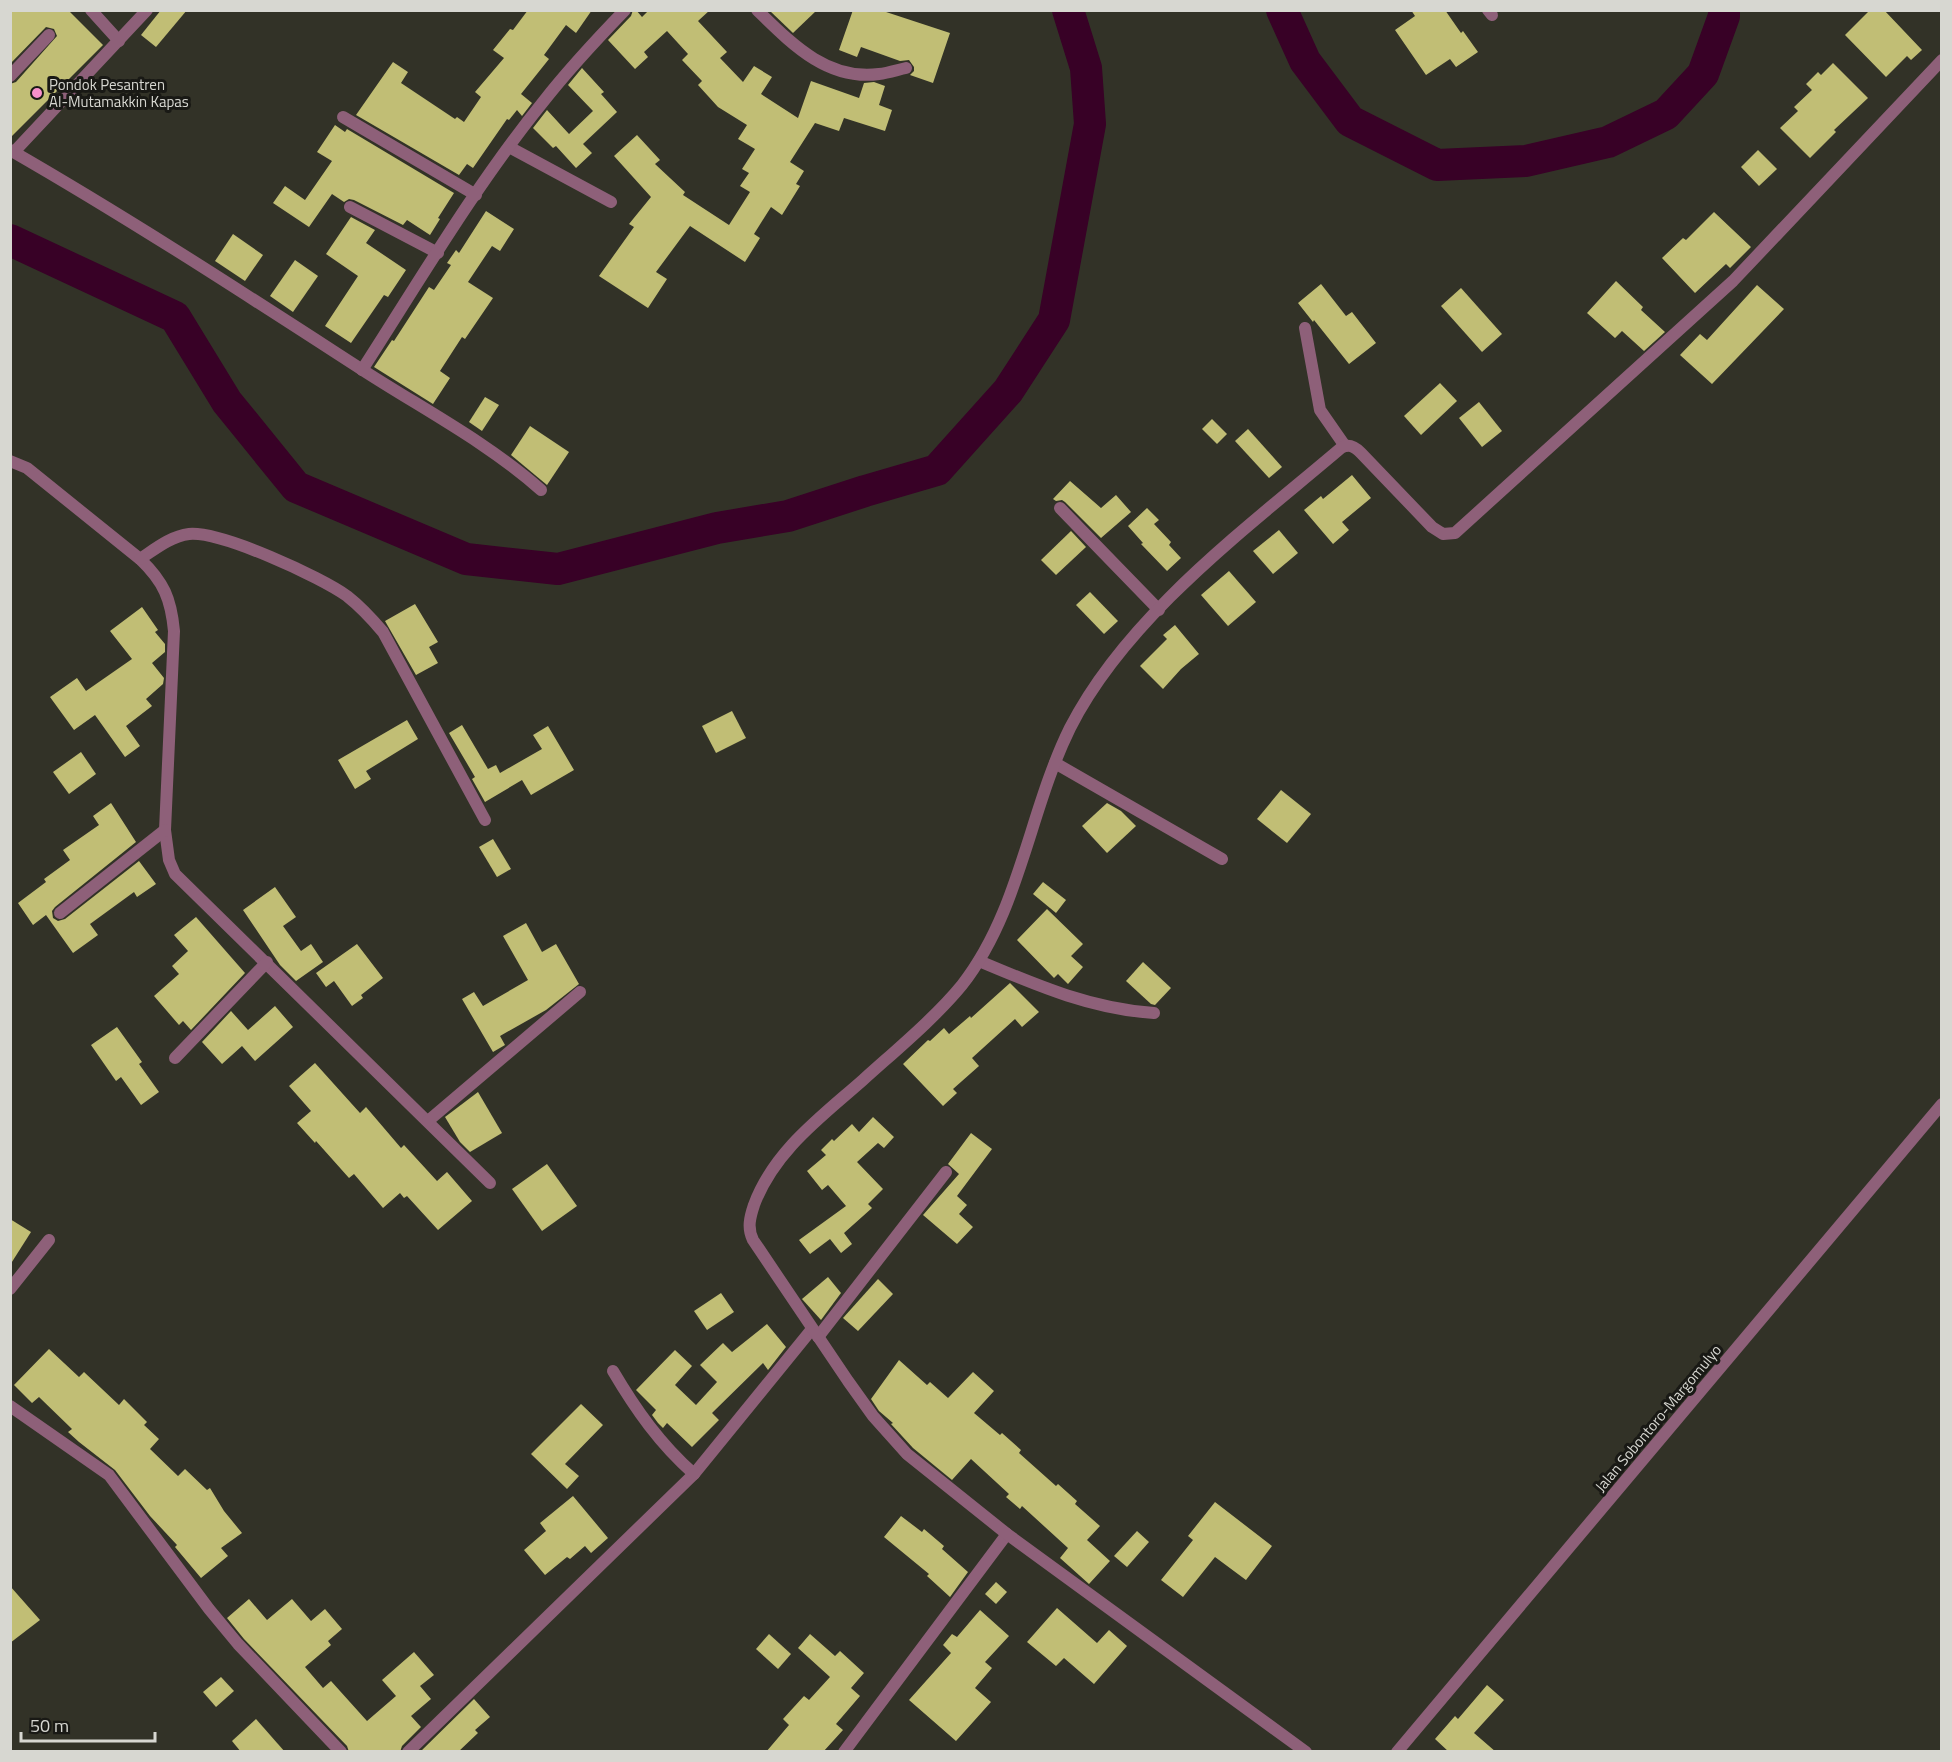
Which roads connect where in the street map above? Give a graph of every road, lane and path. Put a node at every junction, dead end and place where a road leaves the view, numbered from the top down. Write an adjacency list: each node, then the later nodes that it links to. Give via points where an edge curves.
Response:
1 (91, 10): 6 (street)
2 (147, 10): 6 (street)
3 (625, 10): 11 (street, via 542,102)
4 (757, 10): 8 (street, via 807,55 834,70 879,74)
5 (49, 35): 9 (street)
6 (118, 41): 12 (street)
7 (1941, 60): 19 (street, via 1733,281 1455,533 1443,534 1432,527 1354,446)
8 (906, 68)
9 (10, 76)
10 (343, 117): 13 (street)
11 (509, 147): 13 (street); 14 (street)
12 (13, 151): 18 (street)
13 (476, 195): 16 (street)
14 (611, 202)
15 (350, 207): 16 (street)
16 (438, 253): 18 (street)
17 (1305, 328): 19 (street, via 1320,410)
18 (362, 370): 21 (street, via 501,457)
19 (1345, 446): 24 (street, via 1192,574)
20 (10, 461): 23 (street, via 27,468)
21 (541, 490)
22 (1060, 508): 24 (street)
23 (140, 559): 26 (street, via 176,538 207,536 279,560 347,597 383,632); 27 (street, via 166,591 174,631)
24 (1159, 610): 25 (street, via 1093,689)
25 (1055, 763): 28 (street); 30 (street, via 1025,854)
26 (485, 820)
27 (165, 830): 29 (street); 31 (street, via 175,873)
28 (1222, 859)
29 (60, 913)
30 (979, 961): 33 (street, via 1078,1000 1129,1012); 41 (street, via 940,1008 810,1126 787,1150 761,1188 750,1218 750,1235)
31 (267, 962): 34 (street); 36 (street)
32 (580, 992): 36 (street)
33 (1154, 1013)
34 (175, 1058)
35 (1941, 1104): 50 (street, Jalan Sobontoro-Margomulyo)
36 (428, 1121): 38 (street)
37 (946, 1172): 41 (street)
38 (490, 1182)
39 (49, 1240): 40 (street)
40 (10, 1289)
41 (815, 1333): 44 (street); 45 (street, via 894,1441)
42 (613, 1371): 44 (street, via 643,1419)
43 (10, 1406): 46 (street, via 105,1471 230,1635)
44 (694, 1474): 47 (street)
45 (1007, 1534): 48 (street); 49 (street)
46 (341, 1752)
47 (408, 1752)
48 (844, 1752)
49 (1306, 1752)
50 (1397, 1752)

